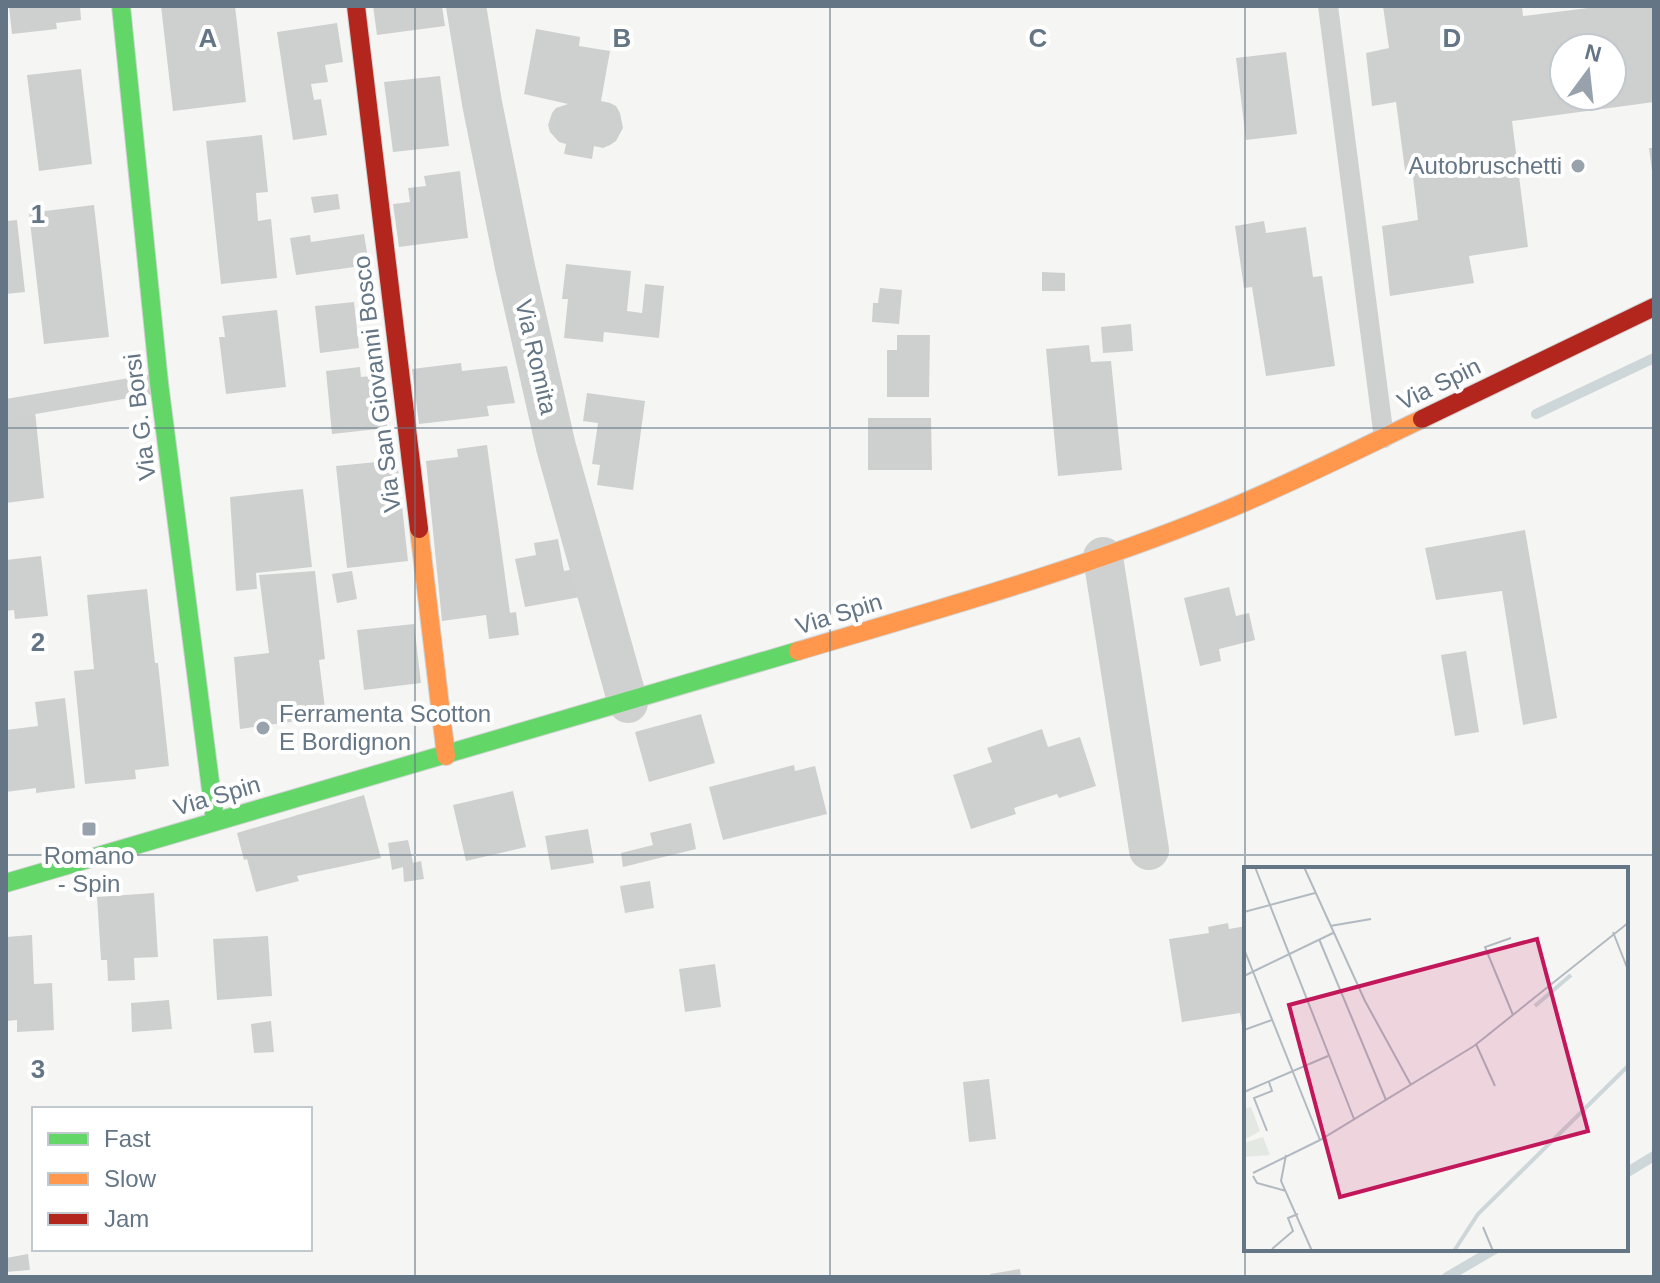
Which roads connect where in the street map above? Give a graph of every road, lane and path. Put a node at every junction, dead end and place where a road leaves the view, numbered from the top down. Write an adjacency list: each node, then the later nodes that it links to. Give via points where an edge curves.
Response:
1 (121, 6): 6 (main road, Via G. Borsi)
2 (356, 6): 11 (main road, Via San Giovanni Bosco)
3 (466, 6): 10 (street, Via Romita, via 515,267 556,447)
4 (1328, 6): 8 (lane)
5 (1654, 307): 8 (main road, Via Spin)
6 (159, 383): 7 (lane); 12 (main road, Via G. Borsi)
7 (6, 409)
8 (1384, 438): 9 (main road, Via Spin, via 1210,518)
9 (1103, 557): 10 (main road, Via Spin); 13 (street)
10 (628, 703): 11 (main road, Via Spin)
11 (446, 756): 12 (main road, Via Spin)
12 (215, 821): 14 (main road, Via Spin)
13 (1149, 850)
14 (6, 883)

